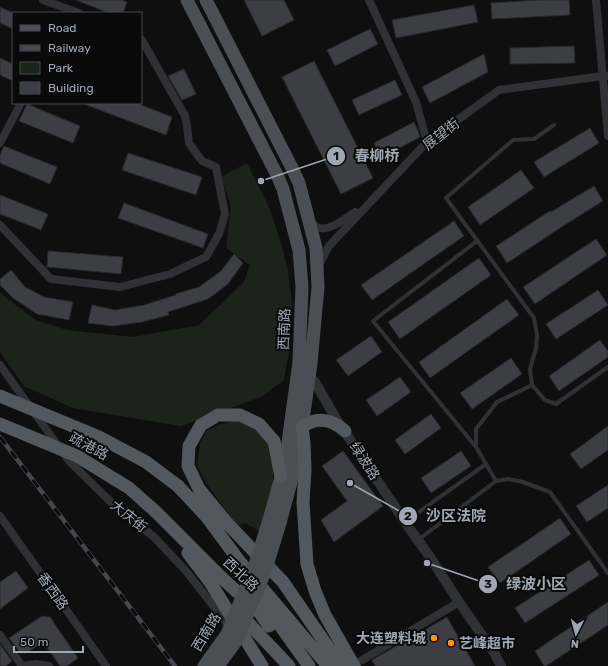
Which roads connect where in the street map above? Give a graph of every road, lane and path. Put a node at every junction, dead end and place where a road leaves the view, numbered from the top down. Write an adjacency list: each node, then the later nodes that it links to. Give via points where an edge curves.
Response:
1 (43, 0): 6 (street)
2 (187, 0): 29 (main road, 西南路, via 283,189 300,250 302,287 299,362)
3 (206, 0): 15 (main road, 西南路, via 293,170)
4 (369, 0): 12 (street, via 416,102)
5 (596, 0): 8 (street)
6 (69, 11)
7 (142, 40): 16 (street, via 185,116 189,143 202,161 216,167 225,214 219,234 206,257 170,274 120,287 51,279)
8 (605, 76): 11 (street); 12 (street, 展望街, via 499,90)
9 (20, 104): 13 (street)
10 (554, 125): 17 (lane, via 534,139 513,140 446,198)
11 (608, 136)
12 (427, 142): 14 (street, 展望街)
13 (0, 143)
14 (374, 197): 15 (street, via 335,225 317,227); 18 (street, 展望街, via 329,246)
15 (308, 219): 18 (main road, 西南路, via 316,248)
16 (0, 225)
17 (477, 241): 22 (lane, via 534,318 537,335 530,369); 27 (lane, via 373,320)
18 (317, 267): 21 (main road, 西南路, via 318,287)
19 (0, 365): 46 (street, 大庆街, via 69,461 117,508 154,537 186,571)
20 (608, 367): 22 (lane, via 556,404 545,400)
21 (309, 376): 25 (main road, 西南路); 26 (street, 绿波路)
22 (532, 385): 27 (lane, via 497,402 476,429)
23 (0, 396): 31 (highway, bridge, via 99,437 146,462)
24 (0, 424): 32 (highway, 疏港路, bridge, via 77,456 129,488)
25 (302, 426): 26 (highway, via 313,421 326,420 339,425); 34 (main road, 西南路, via 291,482); 52 (highway, via 305,470 303,502 308,564 325,615)
26 (345, 431): 35 (street, 绿波路)
27 (476, 447): 28 (lane)
28 (486, 464): 30 (lane); 35 (lane)
29 (281, 478): 34 (main road, 西南路); 51 (highway, via 274,441 259,424 240,415 218,415 201,425 189,446 188,466 199,489 227,523 284,582)
30 (496, 481): 36 (lane); 37 (lane, via 508,479 523,482 550,492)
31 (178, 486): 49 (highway, 西北路, via 242,569); 50 (highway, via 206,516 240,562)
32 (155, 511): 38 (highway); 48 (highway, 西北路, via 260,614)
33 (0, 516): 43 (street, 香西路)
34 (275, 522): 44 (main road, 西南路, bridge, via 227,634); 45 (main road, 西南路, bridge, via 265,572 237,640)
35 (405, 522): 36 (street, 绿波路)
36 (418, 540): 39 (street, 绿波路)
37 (608, 573)
38 (210, 582): 46 (highway); 47 (highway)
39 (459, 602): 52 (street); 53 (street, 绿波路)
40 (0, 635): 41 (street)
41 (22, 666): 42 (street)
42 (49, 666)
43 (106, 666)
44 (204, 666)
45 (218, 666)
46 (261, 666)
47 (289, 666)
48 (298, 666)
49 (309, 666)
50 (328, 666)
51 (341, 666)
52 (354, 666)
53 (501, 666)

